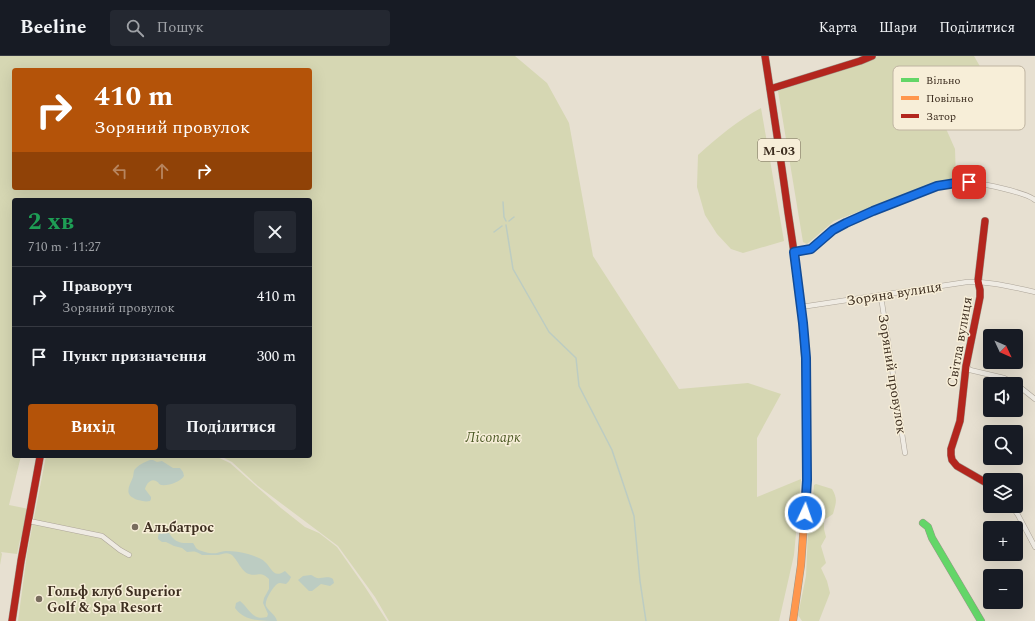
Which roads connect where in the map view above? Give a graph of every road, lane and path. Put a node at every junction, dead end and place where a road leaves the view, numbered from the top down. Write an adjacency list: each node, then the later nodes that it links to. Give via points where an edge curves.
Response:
1 (766, 56): 3 (main road, М-03)
2 (872, 56): 3 (main road)
3 (770, 89): 6 (main road, М-03)
4 (1035, 200): 6 (street, via 969,182 937,186 860,216 833,230 811,249)
5 (985, 221): 7 (main road, Світла вулиця)
6 (794, 252): 10 (main road, М-03)
7 (978, 281): 8 (street, Зоряна вулиця); 9 (street, Зоряна вулиця); 11 (main road, Світла вулиця, via 980,297)
8 (1035, 292)
9 (879, 295): 10 (street, Зоряна вулиця); 15 (street, Зоряний провулок)
10 (801, 307): 24 (main road, М-03, via 806,358 807,480 801,565)
11 (966, 366): 12 (street, via 970,370); 17 (main road, Світла вулиця, via 960,421 951,455 957,466)
12 (1000, 377)
13 (1023, 389): 14 (street)
14 (1035, 398)
15 (905, 453)
16 (40, 458): 19 (main road)
17 (983, 481)
18 (1017, 513): 21 (street)
19 (29, 521): 22 (street, via 102,536); 23 (main road)
20 (923, 523): 25 (main road, via 928,527)
21 (1035, 547)
22 (129, 555)
23 (12, 621)
24 (793, 621)
25 (980, 621)

